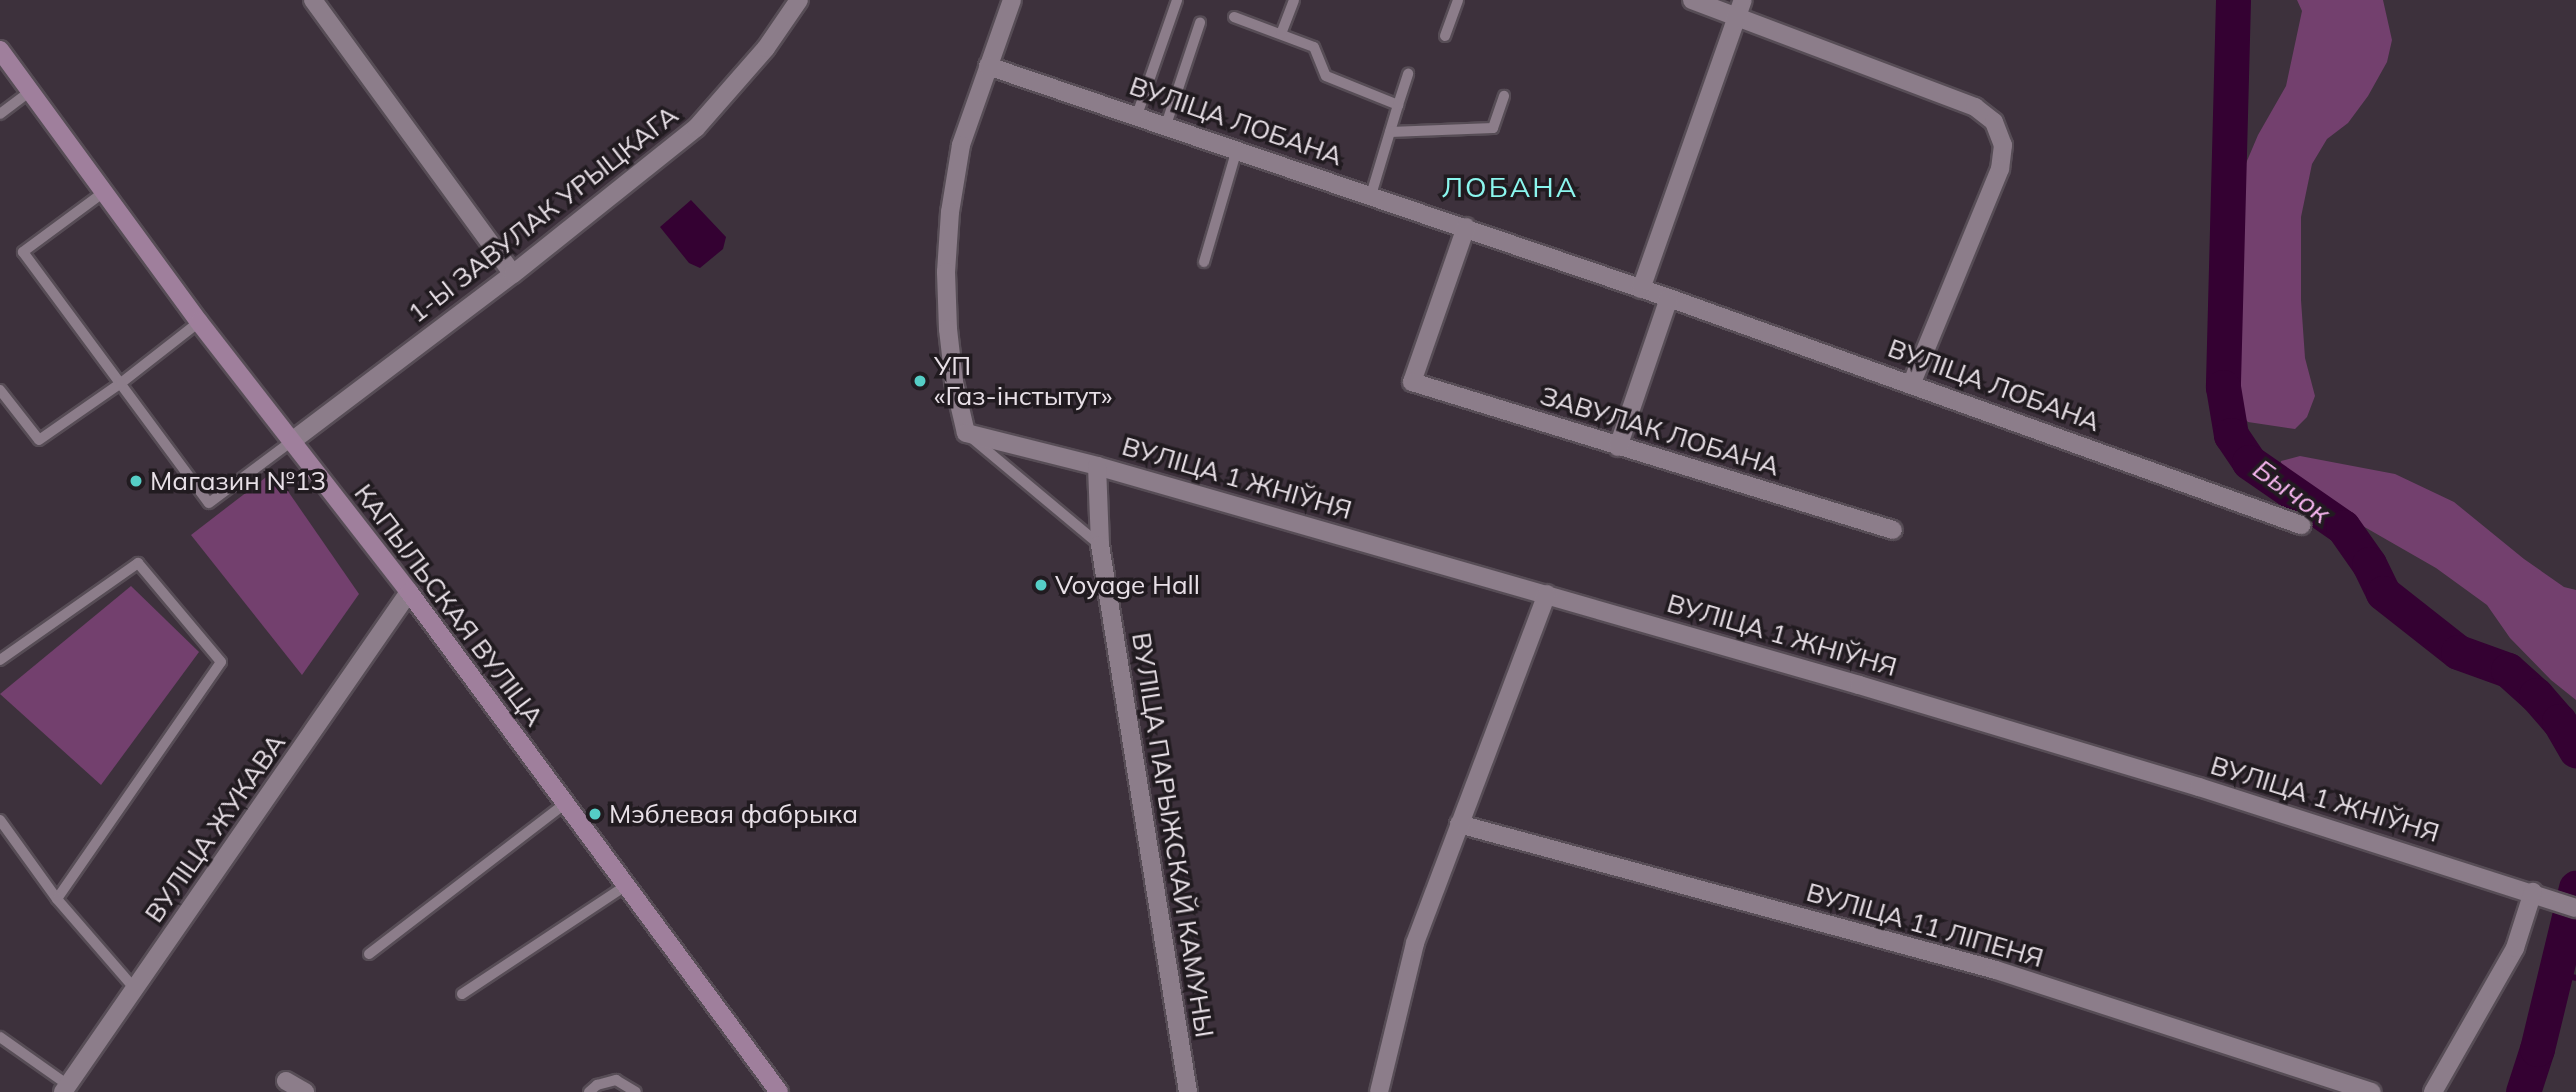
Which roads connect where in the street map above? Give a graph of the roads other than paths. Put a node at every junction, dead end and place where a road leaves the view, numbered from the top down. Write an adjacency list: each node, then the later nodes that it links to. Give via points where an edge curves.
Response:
1 (313, 0): 28 (street)
2 (799, 0): 28 (street, 1-Ы ЗАВУЛАК УРЫЦКАГА, via 766,48 696,128)
3 (1012, 0): 14 (street)
4 (1177, 0): 20 (lane)
5 (1294, 0): 11 (lane)
6 (1458, 0): 12 (lane)
7 (1692, 0): 8 (street)
8 (1740, 8): 29 (street); 33 (street, via 1975,107 1994,122 2003,145 2000,169)
9 (1234, 17): 11 (lane)
10 (1200, 23): 21 (lane)
11 (1281, 34): 18 (lane, via 1314,47 1326,76)
12 (1445, 36)
13 (0, 50): 16 (main road, КАПЫЛЬСКАЯ ВУЛІЦА)
14 (988, 66): 20 (street, ВУЛІЦА ЛОБАНА); 35 (street, via 961,145 946,272 954,382)
15 (1408, 74): 18 (lane)
16 (30, 91): 19 (lane); 24 (main road, КАПЫЛЬСКАЯ ВУЛІЦА)
17 (1504, 96): 22 (lane, via 1493,128)
18 (1398, 104): 22 (lane)
19 (0, 114)
20 (1137, 115): 21 (street, ВУЛІЦА ЛОБАНА)
21 (1166, 125): 23 (street, ВУЛІЦА ЛОБАНА)
22 (1390, 132): 25 (lane)
23 (1237, 149): 25 (street, ВУЛІЦА ЛОБАНА); 27 (lane)
24 (104, 192): 31 (main road, КАПЫЛЬСКАЯ ВУЛІЦА); 32 (lane, via 23,252)
25 (1371, 195): 26 (street, ВУЛІЦА ЛОБАНА)
26 (1466, 228): 29 (street, ВУЛІЦА ЛОБАНА); 37 (street, ЗАВУЛАК ЛОБАНА, via 1412,382)
27 (1204, 262)
28 (513, 274): 36 (street, 1-Ы ЗАВУЛАК УРЫЦКАГА)
29 (1641, 289): 30 (street, ВУЛІЦА ЛОБАНА)
30 (1669, 298): 33 (street, ВУЛІЦА ЛОБАНА); 37 (street)
31 (199, 322): 32 (lane); 36 (main road, КАПЫЛЬСКАЯ ВУЛІЦА)
32 (121, 383): 34 (lane, via 38,440); 36 (lane, via 209,503)
33 (1912, 383): 39 (street, ВУЛІЦА ЛОБАНА)
34 (0, 390)
35 (967, 433): 38 (street, ВУЛІЦА 1 ЖНІЎНЯ); 41 (lane)
36 (292, 441): 42 (main road, КАПЫЛЬСКАЯ ВУЛІЦА)
37 (1618, 447): 40 (street, ЗАВУЛАК ЛОБАНА)
38 (1097, 466): 41 (street, ВУЛІЦА ПАРЫЖСКАЙ КАМУНЫ); 43 (street, ВУЛІЦА 1 ЖНІЎНЯ)
39 (2301, 525)
40 (1893, 530)
41 (1100, 545): 62 (street, ВУЛІЦА ПАРЫЖСКАЙ КАМУНЫ)
42 (409, 592): 45 (main road, КАПЫЛЬСКАЯ ВУЛІЦА); 53 (street, ВУЛІЦА ЖУКАВА)
43 (1547, 594): 47 (street); 49 (street, ВУЛІЦА 1 ЖНІЎНЯ, via 2094,755)
44 (0, 660): 50 (lane, via 138,563 221,662)
45 (566, 803): 48 (main road, КАПЫЛЬСКАЯ ВУЛІЦА); 52 (lane)
46 (0, 820): 50 (lane)
47 (1459, 824): 63 (street, via 1415,943); 64 (street, ВУЛІЦА 11 ЛІПЕНЯ, via 1996,970)
48 (625, 886): 54 (lane); 61 (main road, КАПЫЛЬСКАЯ ВУЛІЦА)
49 (2541, 894): 51 (street, ВУЛІЦА 1 ЖНІЎНЯ); 65 (street)
50 (57, 899): 53 (lane)
51 (2576, 908)
52 (369, 954)
53 (136, 990): 57 (street, ВУЛІЦА ЖУКАВА)
54 (462, 994)
55 (0, 1037): 57 (lane)
56 (286, 1081): 58 (street)
57 (66, 1088)
58 (305, 1092)
59 (589, 1092): 60 (lane, via 617,1080)
60 (636, 1092)
61 (779, 1092)
62 (1188, 1092)
63 (1379, 1092)
64 (2372, 1092)
65 (2433, 1092)

